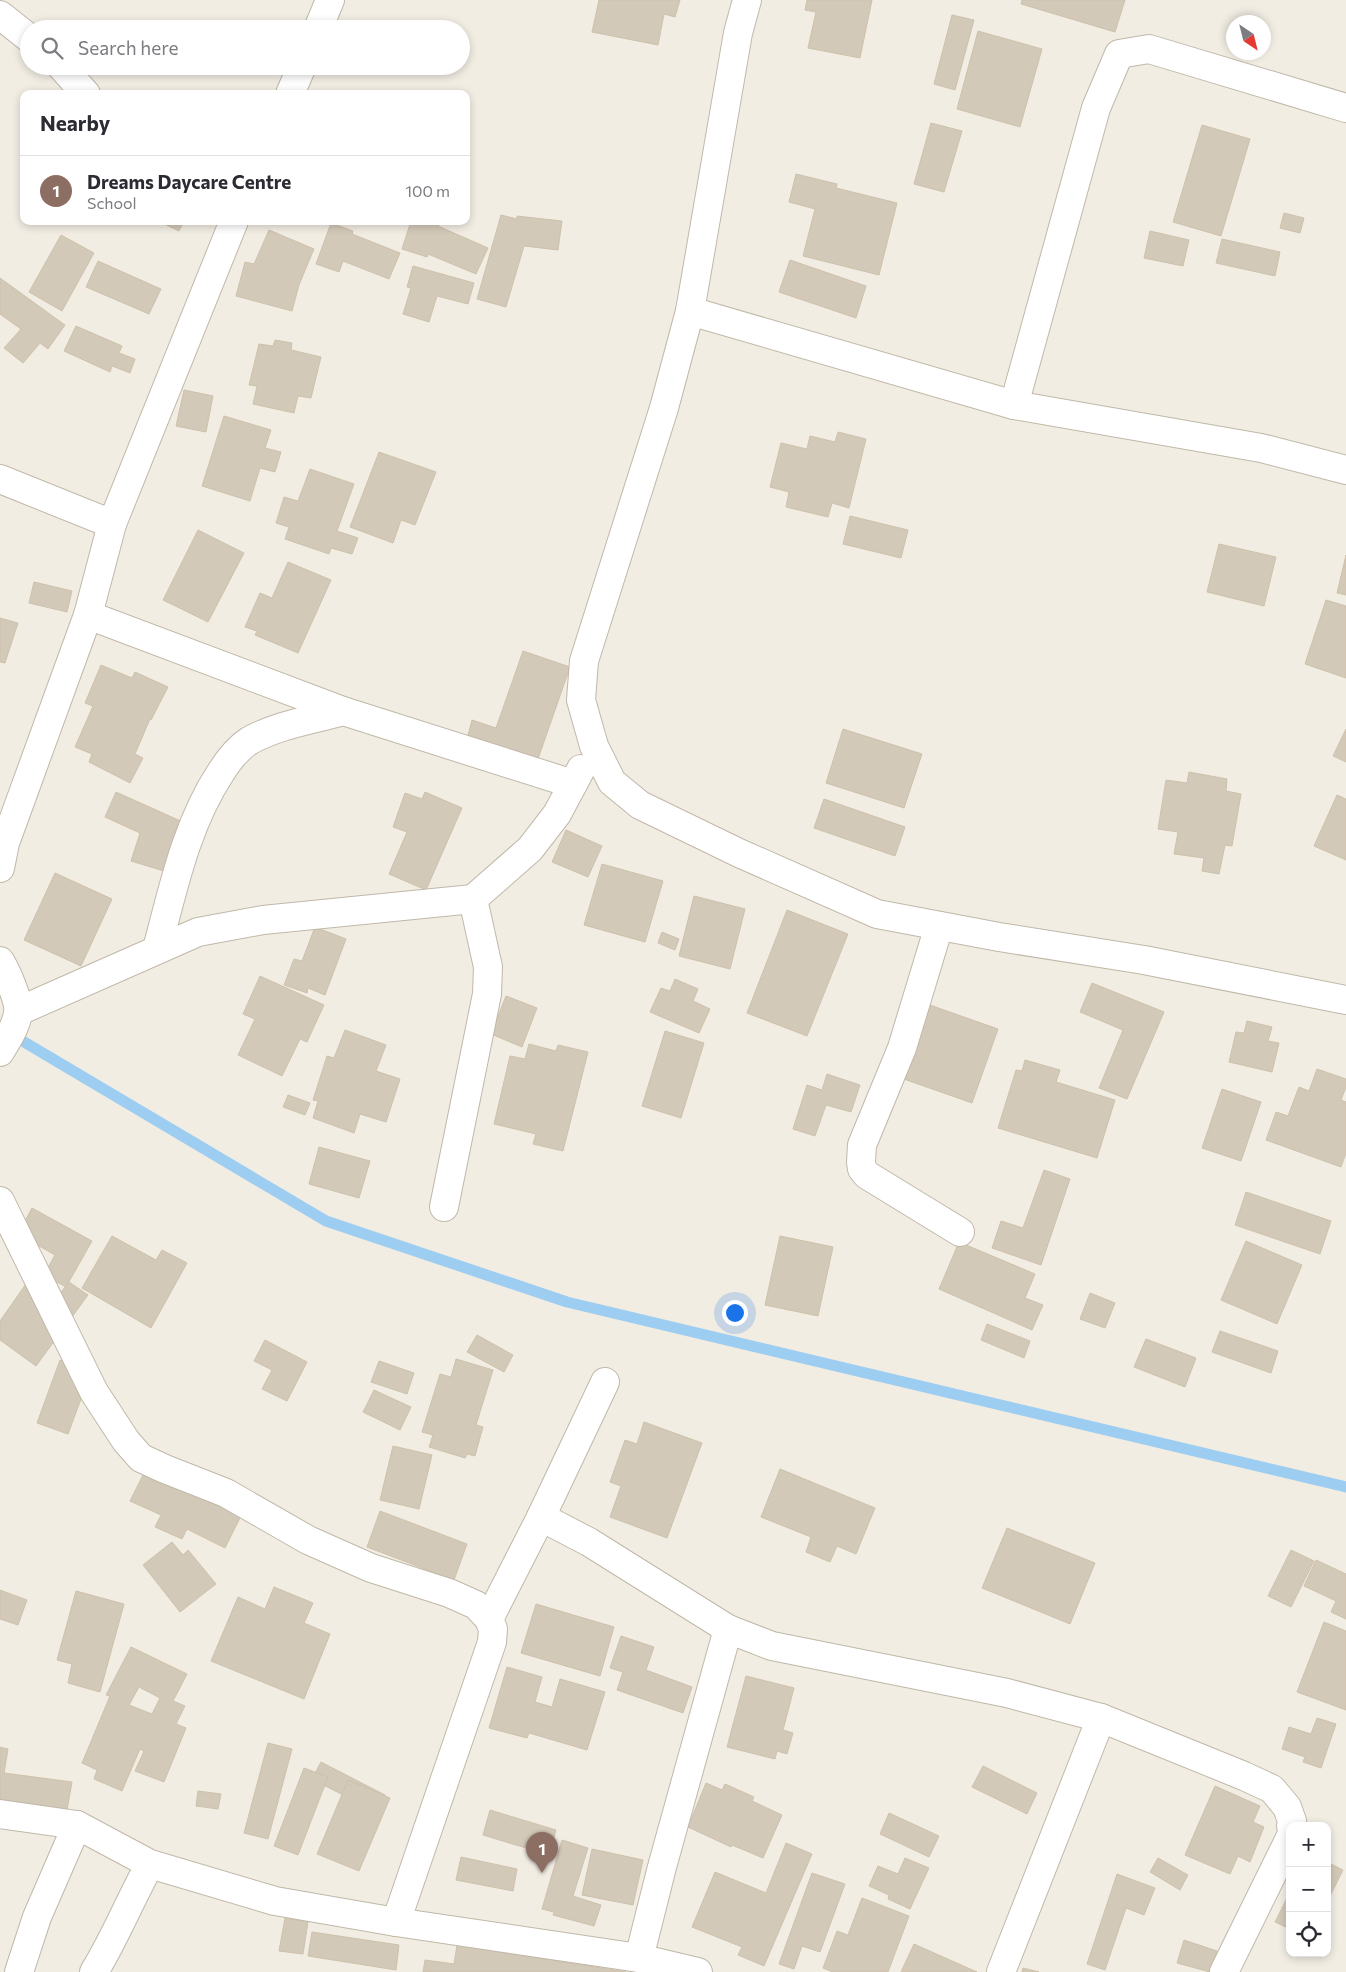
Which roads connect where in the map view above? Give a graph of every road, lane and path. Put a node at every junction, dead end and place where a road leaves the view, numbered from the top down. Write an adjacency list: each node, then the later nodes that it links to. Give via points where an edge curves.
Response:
1 (330, 0): 4 (street)
2 (747, 0): 12 (street, via 738,33)
3 (0, 15): 5 (street)
4 (322, 20)
5 (20, 31)
6 (68, 75): 8 (street)
7 (298, 75): 9 (street)
8 (82, 90)
9 (292, 90)
10 (1346, 108): 13 (street, via 1149,49 1119,54 1096,108)
11 (232, 225): 16 (street)
12 (690, 311): 13 (street); 19 (street, via 664,408 584,661 581,700)
13 (1014, 405): 14 (street, via 1261,448)
14 (1346, 470)
15 (0, 479): 16 (street)
16 (112, 524): 17 (street)
17 (88, 615): 18 (street); 21 (street, via 5,843)
18 (343, 711): 20 (street); 24 (street, via 267,732 248,742 226,764 206,794 188,837)
19 (594, 746): 20 (street); 23 (street, via 612,782 640,805 877,914)
20 (573, 784): 22 (street, via 530,849)
21 (0, 868)
22 (473, 898): 24 (street, via 230,925 198,932); 30 (street, via 488,967 487,994)
23 (939, 926): 26 (street, via 1144,960); 31 (street, via 902,1048 862,1145 861,1162 867,1175)
24 (157, 950): 27 (street)
25 (0, 961): 27 (street, via 9,975)
26 (1346, 1000)
27 (19, 1011): 28 (street)
28 (0, 1052)
29 (0, 1201): 34 (street, via 94,1392 141,1458 226,1493 308,1540 370,1568 476,1605)
30 (444, 1208)
31 (960, 1232)
32 (605, 1382): 33 (street)
33 (541, 1517): 34 (street); 35 (street, via 589,1542)
34 (490, 1618): 42 (street, via 492,1642)
35 (728, 1629): 36 (street, via 780,1648 1007,1693); 43 (street)
36 (1101, 1718): 38 (street, via 1272,1789 1287,1807); 47 (street)
37 (0, 1814): 39 (street)
38 (1292, 1822)
39 (77, 1826): 41 (street); 44 (street, via 37,1916)
40 (1286, 1846): 48 (street)
41 (150, 1864): 42 (street, via 275,1901); 45 (street, via 111,1945)
42 (396, 1922): 43 (street)
43 (639, 1958): 46 (street)
44 (19, 1972)
45 (94, 1972)
46 (698, 1972)
47 (1001, 1972)
48 (1224, 1972)

